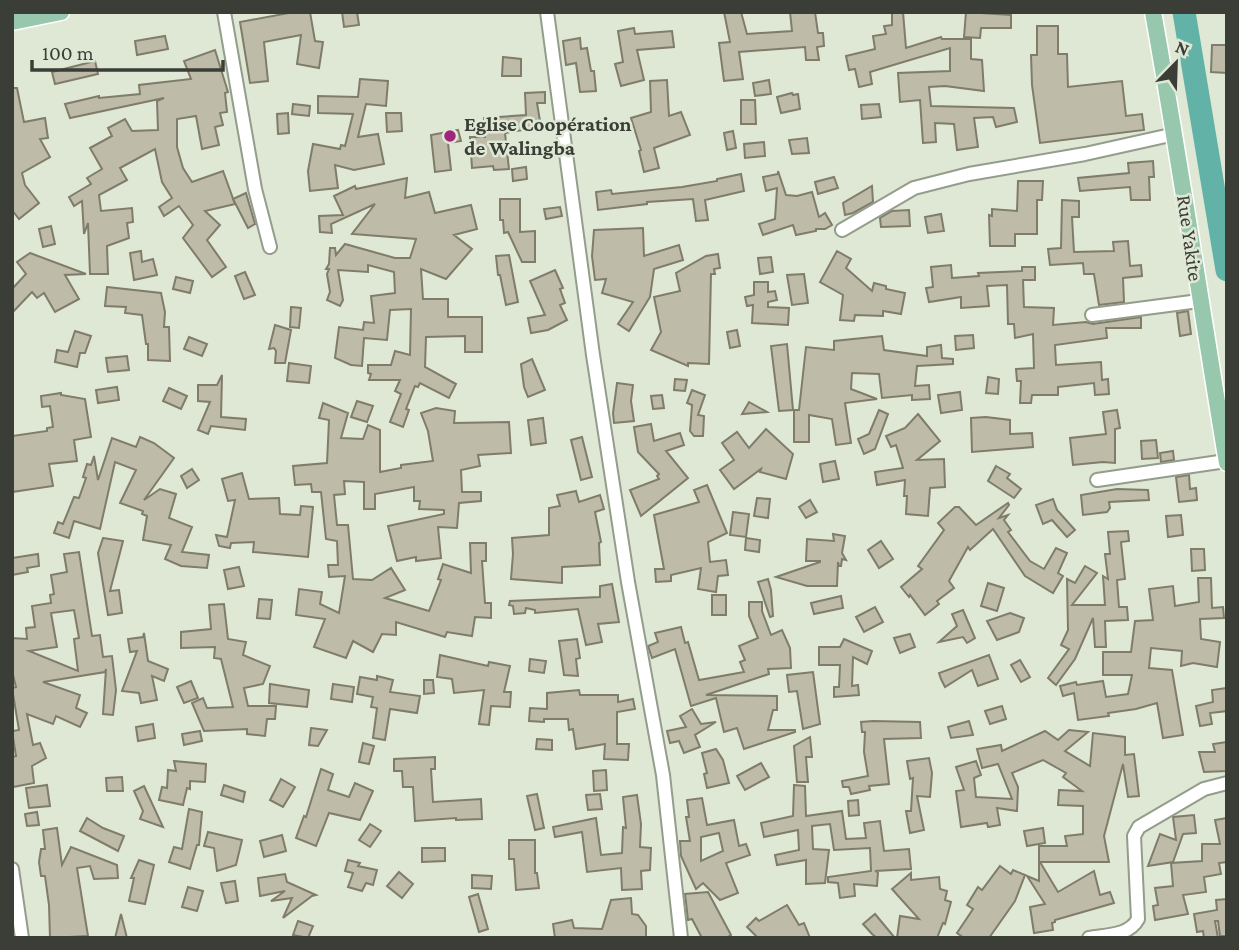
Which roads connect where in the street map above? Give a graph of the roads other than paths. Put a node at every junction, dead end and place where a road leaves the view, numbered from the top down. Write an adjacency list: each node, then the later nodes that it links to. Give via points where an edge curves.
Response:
1 (61, 12): 5 (main road)
2 (224, 12): 8 (street, via 255,189)
3 (547, 12): 16 (street, via 593,355 663,775)
4 (1153, 12): 6 (main road, Rue Yakite)
5 (12, 22)
6 (1175, 134): 7 (street, via 914,188); 9 (main road, Rue Yakite)
7 (842, 230)
8 (270, 247)
9 (1199, 300): 10 (street); 11 (main road, Rue Yakite)
10 (1092, 314)
11 (1227, 462): 12 (street)
12 (1097, 480)
13 (1227, 783): 17 (street, via 1204,789 1139,827 1135,836 1138,919 1130,929)
14 (12, 869): 15 (street)
15 (22, 938)
16 (681, 938)
17 (1089, 938)

